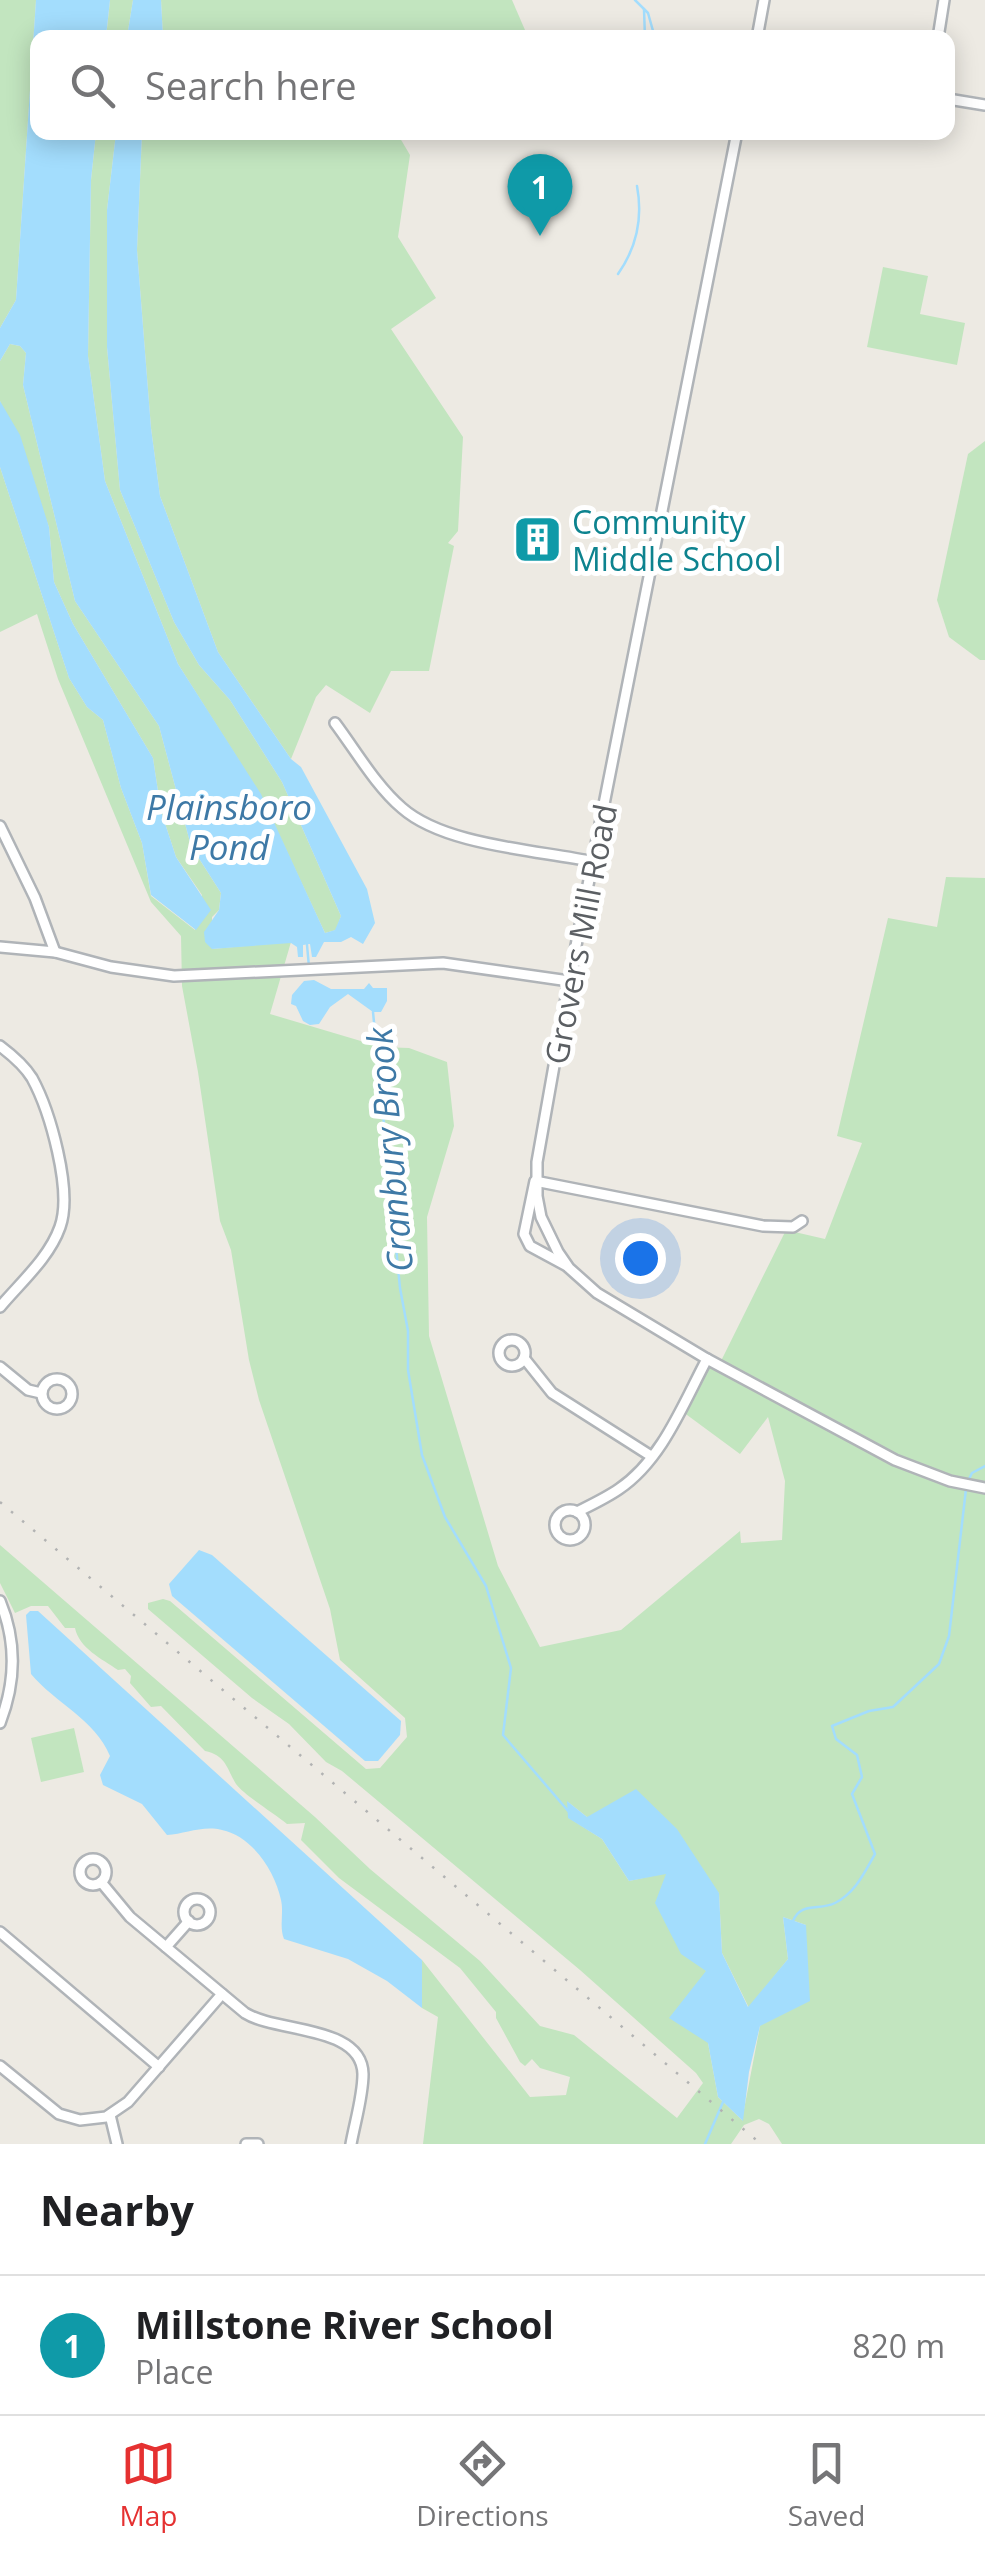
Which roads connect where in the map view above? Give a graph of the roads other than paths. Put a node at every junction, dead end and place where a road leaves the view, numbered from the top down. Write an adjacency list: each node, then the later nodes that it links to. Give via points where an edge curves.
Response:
1 (764, 0): 3 (street)
2 (944, 0): 4 (street)
3 (758, 30)
4 (939, 30)
5 (955, 100): 6 (street)
6 (985, 106)
7 (735, 140): 10 (street, Grovers Mill Road)
8 (335, 723): 10 (street, via 412,816 492,844)
9 (0, 826): 12 (street)
10 (594, 862): 13 (street, Grovers Mill Road)
11 (0, 947): 12 (street)
12 (55, 952): 13 (street, via 166,976 443,963)
13 (569, 981): 15 (street, Grovers Mill Road)
14 (0, 1046): 18 (street, via 31,1076 45,1106 64,1200 52,1246)
15 (536, 1180): 16 (street, via 764,1226); 17 (street, Grovers Mill Road, via 545,1226); 17 (street, via 526,1241)
16 (802, 1221)
17 (569, 1268): 20 (street, Grovers Mill Road, via 597,1293)
18 (0, 1307)
19 (524, 1358): 23 (street, via 552,1393)
20 (707, 1359): 23 (street); 24 (street, Grovers Mill Road, via 895,1460)
21 (0, 1367): 22 (street)
22 (41, 1393)
23 (652, 1456): 25 (street, via 621,1488)
24 (983, 1487)
25 (577, 1512)
26 (0, 1601): 27 (street, via 13,1657)
27 (0, 1723)
28 (101, 1882): 31 (street)
29 (189, 1921): 31 (street)
30 (0, 1932): 34 (street)
31 (166, 1947): 32 (street)
32 (222, 1994): 34 (street); 39 (street, via 261,2022 336,2038 354,2050 363,2074)
33 (0, 2066): 35 (street, via 59,2114 85,2120)
34 (158, 2067): 35 (street)
35 (110, 2115): 36 (street)
36 (118, 2144)
37 (246, 2144): 38 (street)
38 (258, 2144)
39 (351, 2144)

